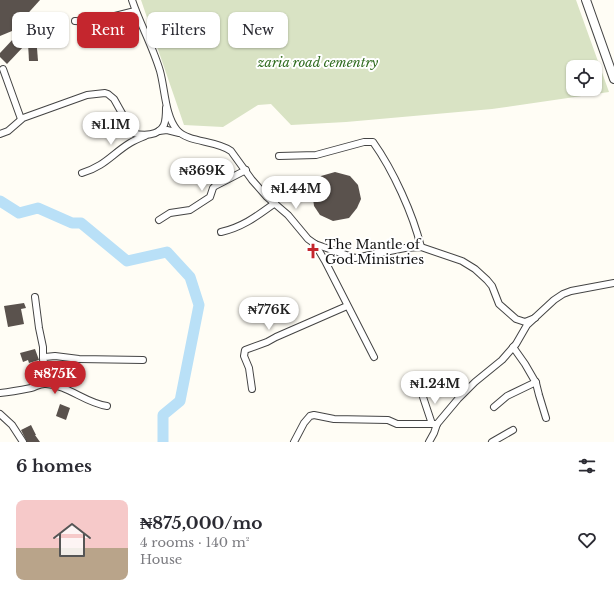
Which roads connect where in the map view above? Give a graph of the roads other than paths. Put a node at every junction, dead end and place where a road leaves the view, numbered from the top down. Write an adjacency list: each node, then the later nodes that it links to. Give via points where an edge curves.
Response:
1 (132, 0): 3 (street)
2 (586, 0): 5 (street)
3 (136, 11): 4 (street, via 91,22); 8 (street, via 160,71)
4 (75, 21)
5 (612, 66): 7 (street)
6 (3, 69): 9 (street)
7 (614, 79)
8 (166, 101): 10 (street, via 163,126); 13 (street, via 177,130)
9 (21, 119): 11 (street, via 8,131); 12 (street, via 87,95 108,94 114,99 133,133)
10 (156, 132): 12 (street); 13 (street, via 171,130)
11 (0, 134)
12 (146, 135): 16 (street, via 130,143 104,164)
13 (185, 136): 15 (street, via 226,148)
14 (280, 156): 21 (street, via 316,155 364,142 373,142 400,191)
15 (246, 170): 17 (street); 18 (street, via 215,186 210,197 190,210 170,213)
16 (82, 173)
17 (274, 203): 19 (street, via 248,222 235,229); 20 (street)
18 (159, 220)
19 (221, 232)
20 (315, 244): 21 (street, via 355,258); 24 (street)
21 (421, 247): 25 (street, via 462,261 475,269 492,286 499,304 516,319 525,322)
22 (614, 283): 25 (street, via 563,294)
23 (35, 297): 28 (street)
24 (347, 306): 27 (street); 32 (street, via 245,350 244,356 249,368)
25 (535, 318): 26 (street, via 527,325)
26 (513, 347): 30 (street); 39 (street)
27 (374, 357)
28 (43, 359): 29 (street, via 49,356); 31 (street)
29 (143, 360)
30 (536, 382): 36 (street, via 506,396); 38 (street)
31 (43, 384): 34 (street); 35 (street, via 58,386 95,404)
32 (252, 389)
33 (421, 391): 39 (street)
34 (0, 394)
35 (107, 406)
36 (494, 407)
37 (0, 414): 41 (street, via 12,425)
38 (546, 418)
39 (434, 424): 42 (street, via 397,424 388,420 334,419 314,415 304,423); 43 (street, via 434,433)
40 (513, 430): 44 (street)
41 (22, 442)
42 (294, 442)
43 (429, 442)
44 (492, 442)

